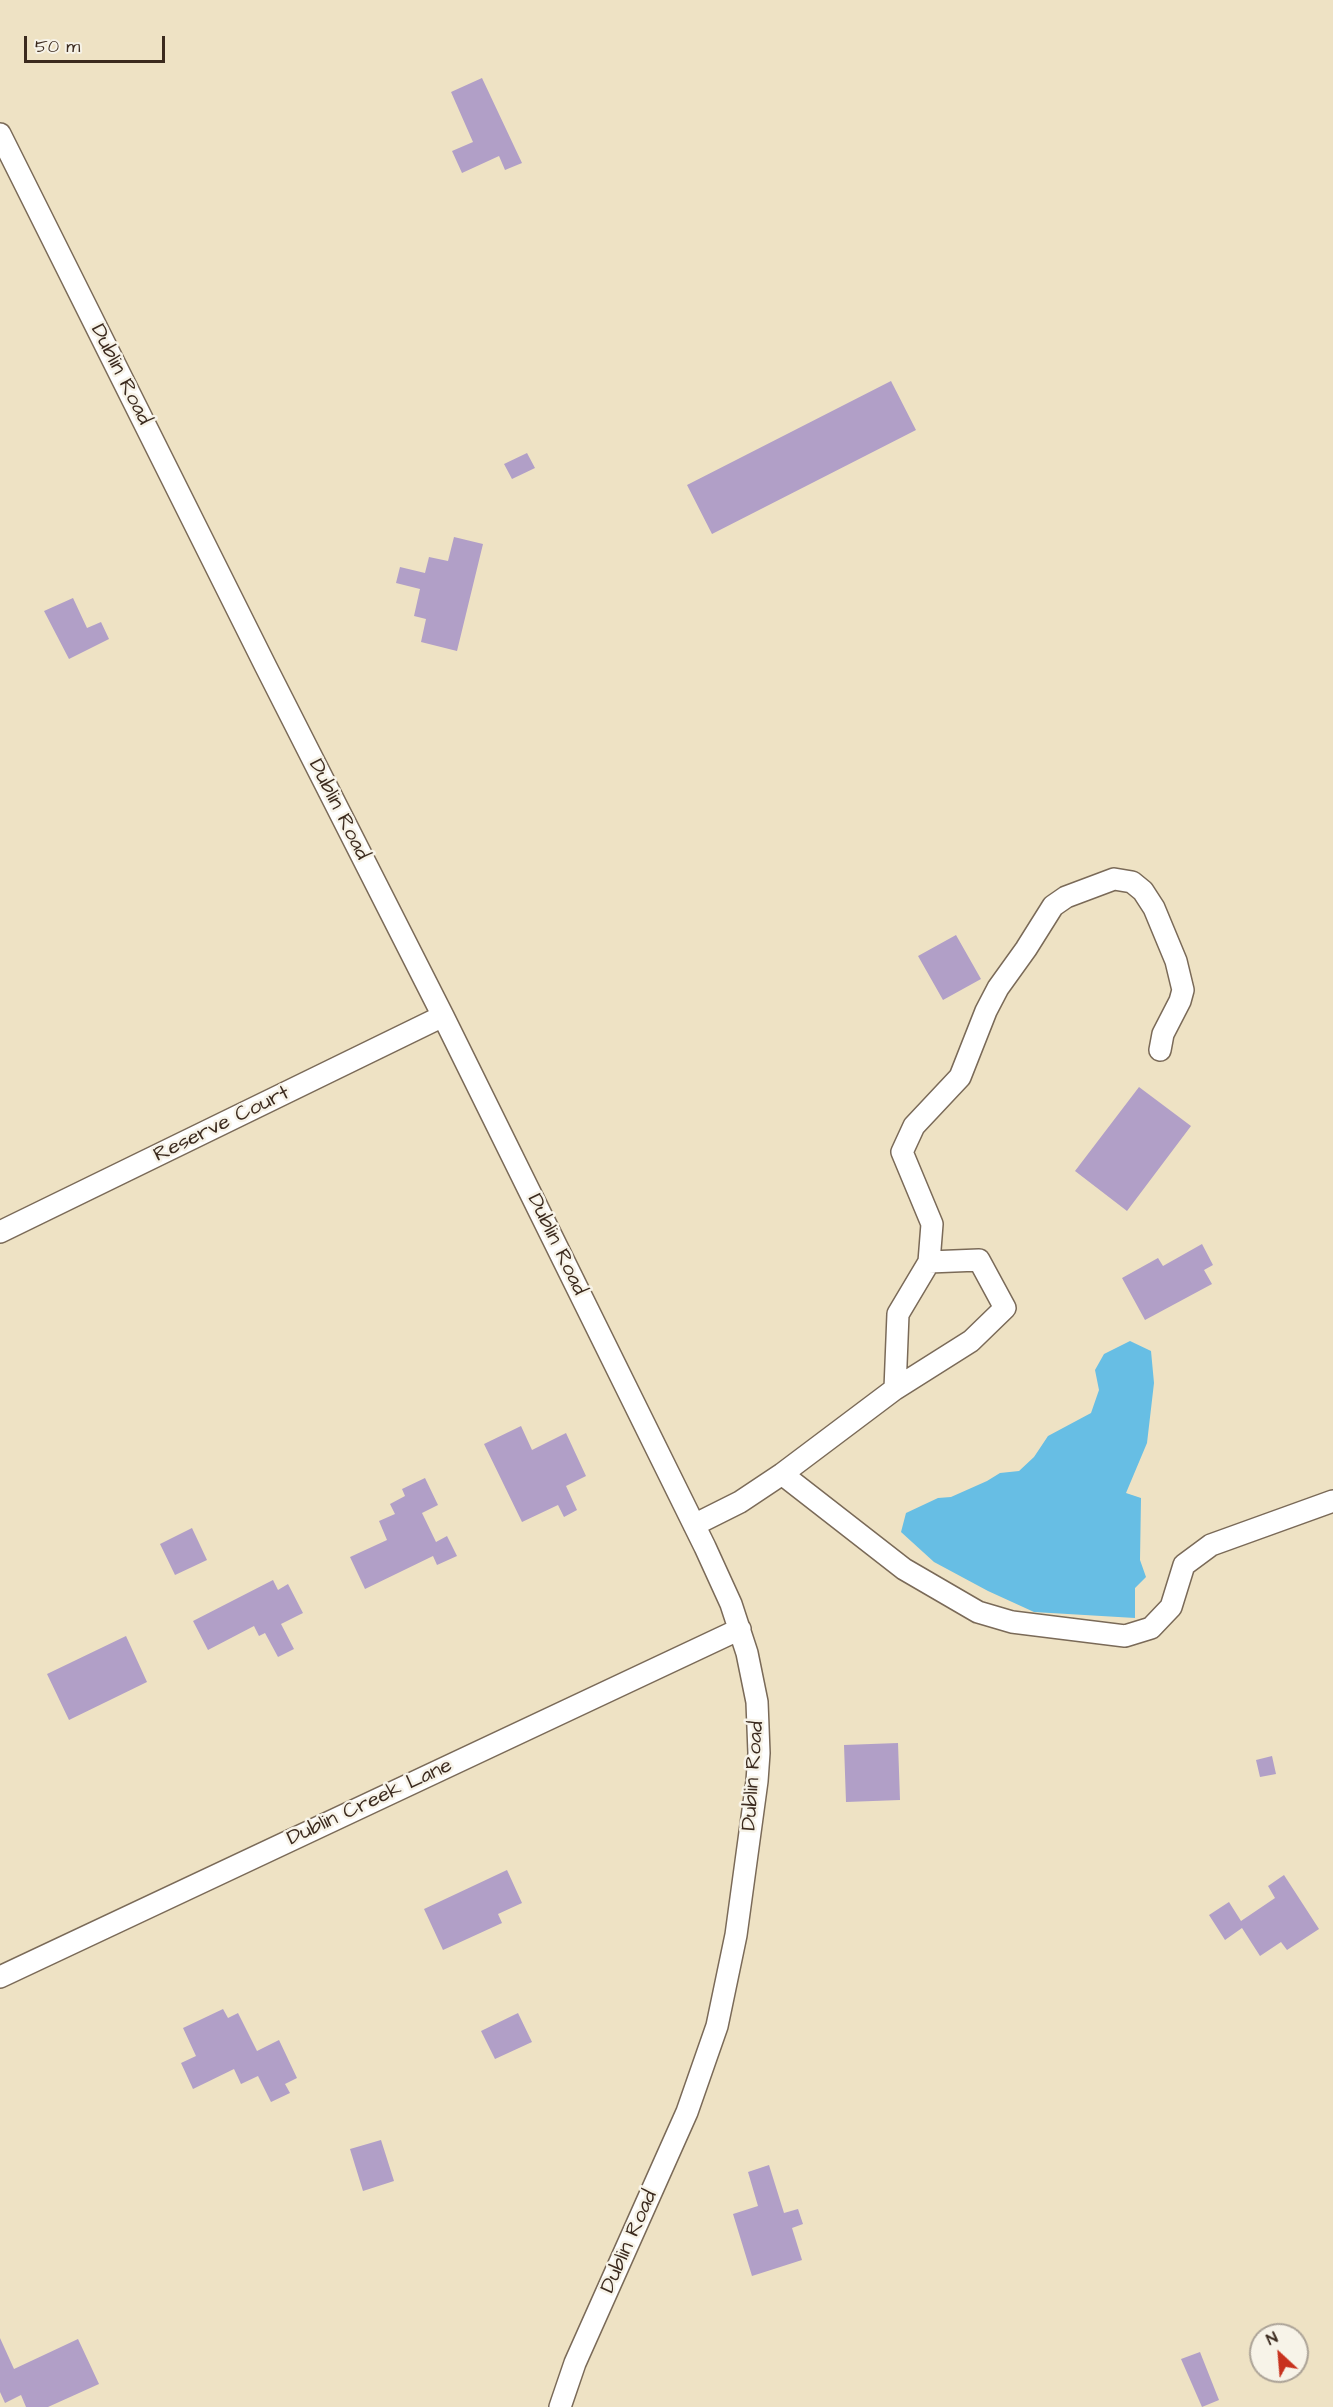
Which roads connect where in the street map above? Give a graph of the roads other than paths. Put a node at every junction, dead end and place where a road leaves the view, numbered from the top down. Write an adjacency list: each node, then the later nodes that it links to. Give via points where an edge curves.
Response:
1 (0, 134): 2 (street, Dublin Road)
2 (7, 166): 3 (street, Dublin Road)
3 (443, 1016): 5 (street, Reserve Court); 10 (street, Dublin Road)
4 (1160, 1050): 6 (street, via 1183,990 1176,961 1154,908 1132,882 1114,879 1066,897 1053,906 998,988 960,1077 914,1126 902,1152 932,1224)
5 (0, 1233)
6 (929, 1262): 7 (street, via 898,1314); 7 (street, via 979,1260 1005,1308 971,1341)
7 (895, 1389): 8 (street)
8 (782, 1474): 9 (street, via 904,1569 978,1612 1012,1622 1125,1636 1151,1628 1171,1607 1184,1565 1211,1545); 10 (street, via 740,1502)
9 (1333, 1501)
10 (694, 1525): 11 (street, Dublin Road)
11 (740, 1629): 12 (street, Dublin Creek Lane); 13 (street, Dublin Road, via 757,1702 759,1753 755,1807 726,1988 704,2069 687,2112 575,2363)
12 (0, 1977)
13 (560, 2407)

